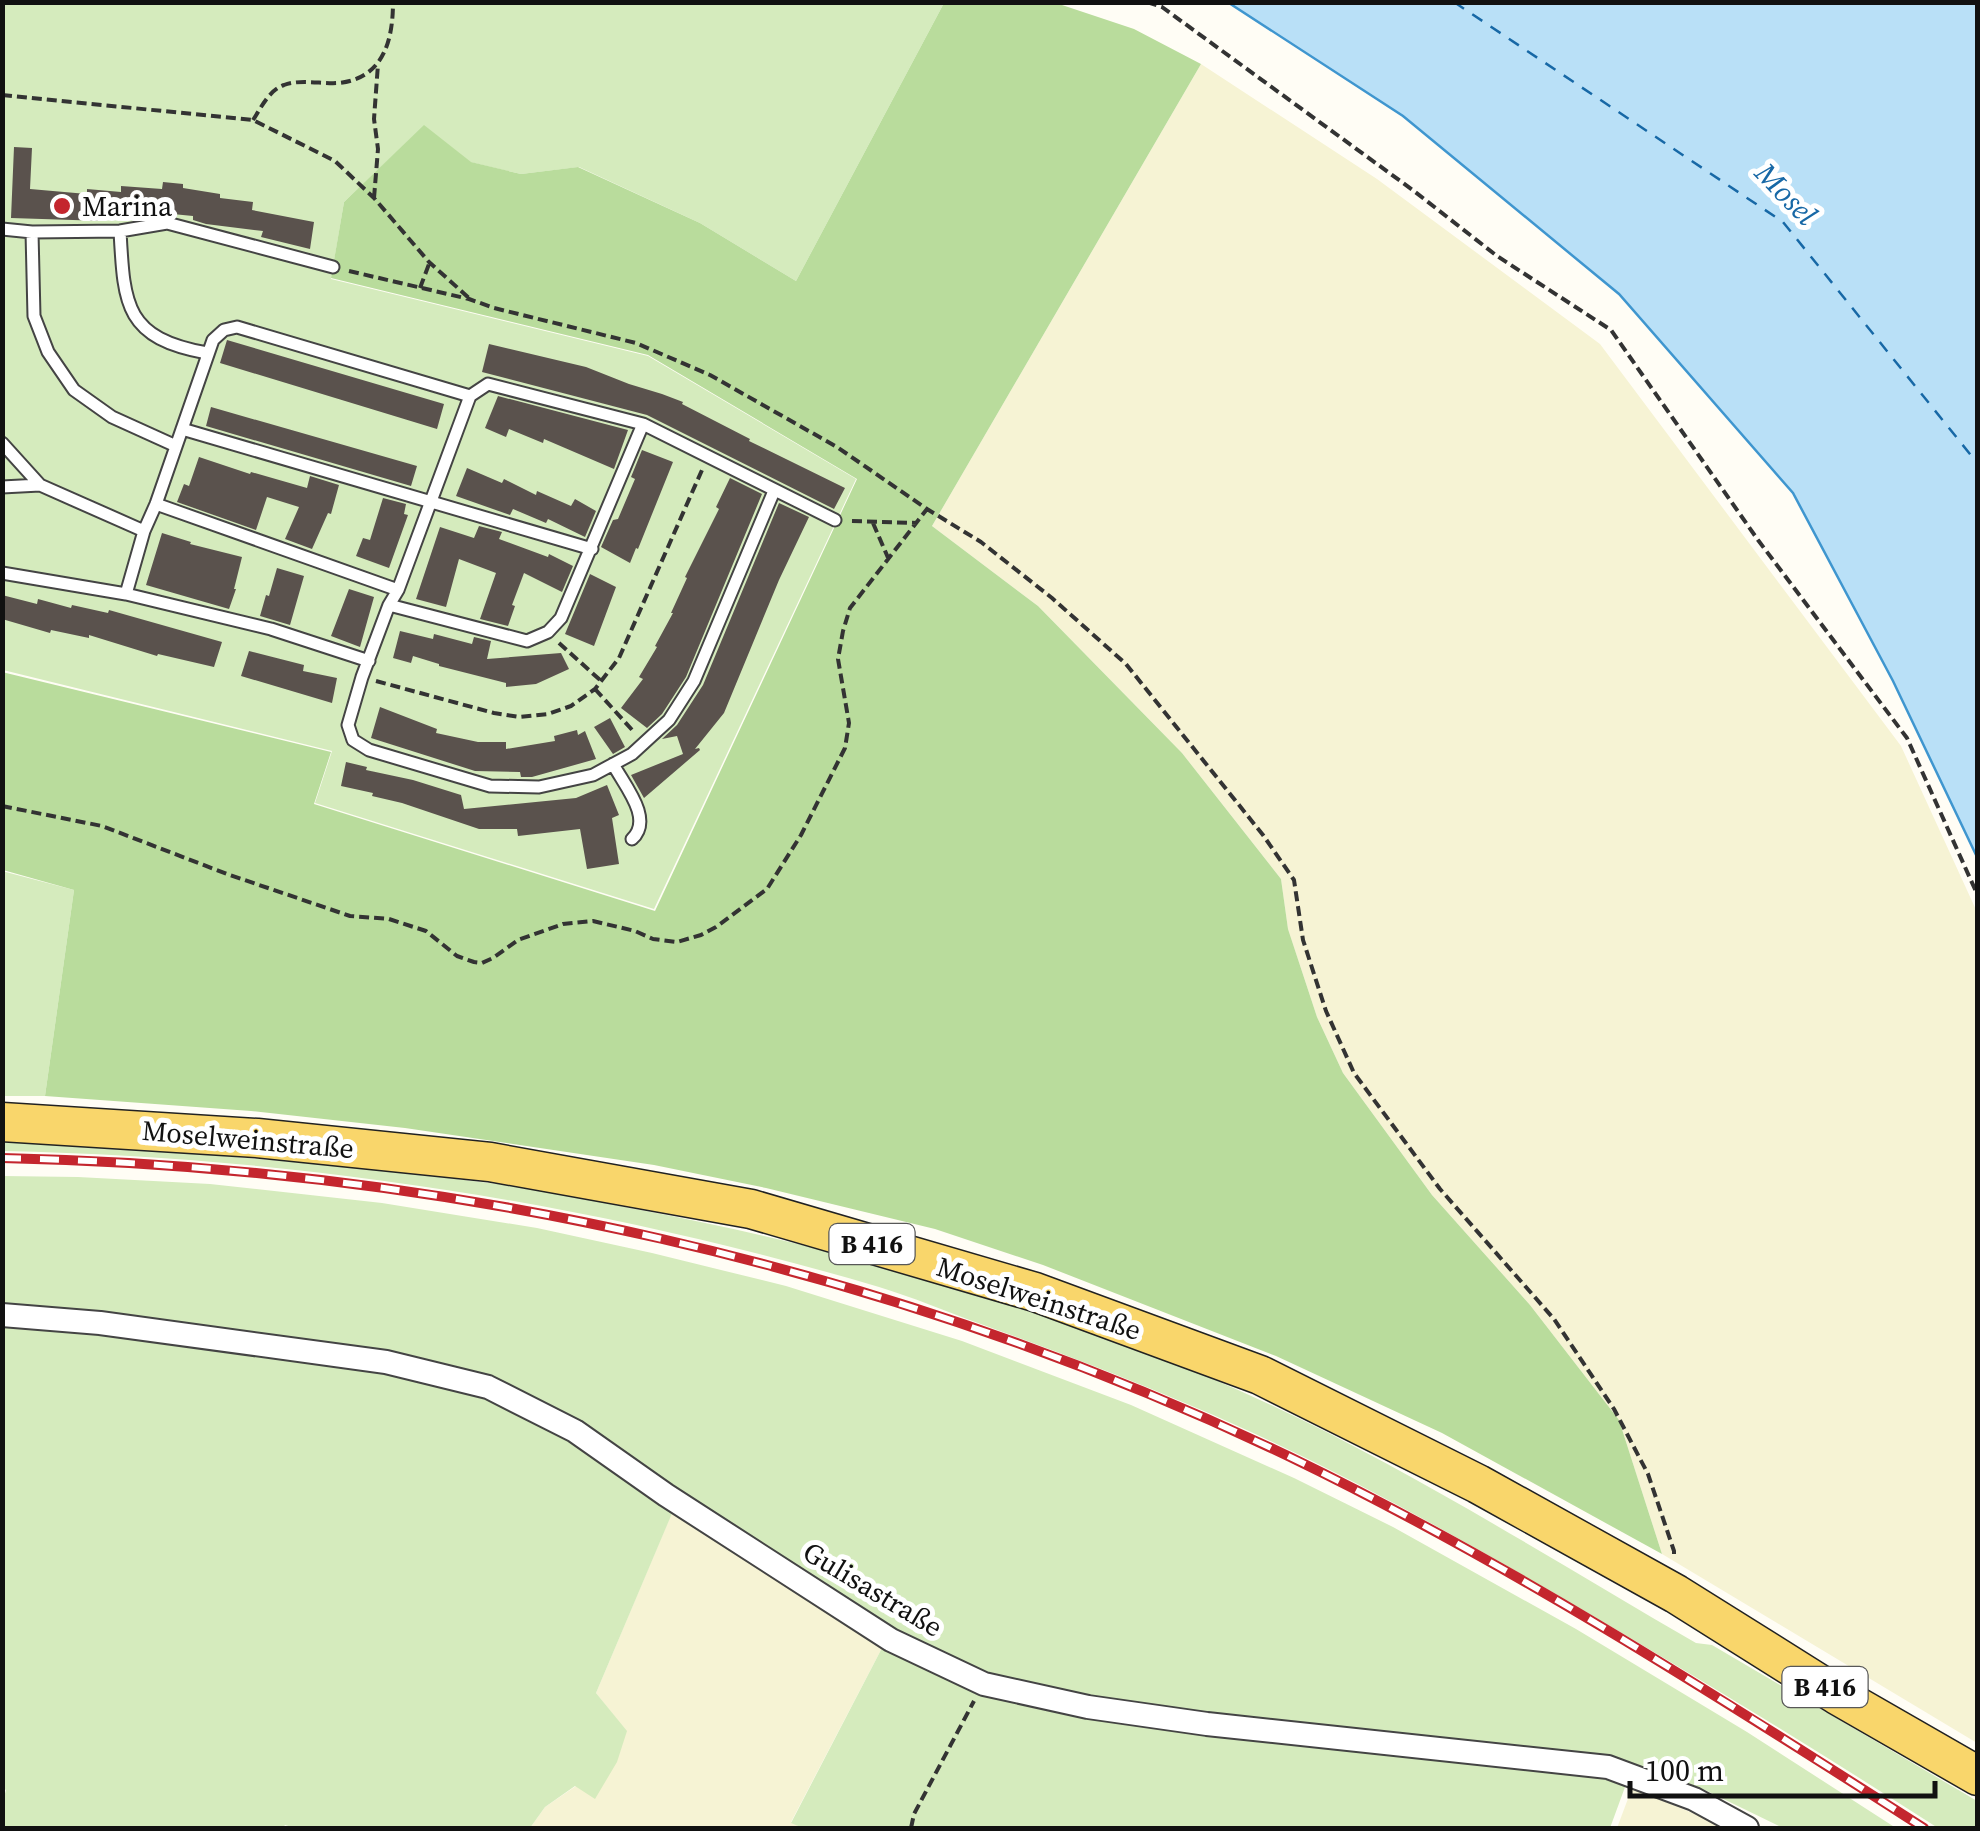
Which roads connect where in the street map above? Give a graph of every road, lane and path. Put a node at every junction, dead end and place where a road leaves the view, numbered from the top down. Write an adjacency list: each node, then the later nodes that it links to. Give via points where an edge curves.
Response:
1 (393, 2): 3 (path)
2 (1147, 2): 46 (path, via 1497,256 1611,330 1907,738)
3 (378, 64): 5 (path, via 362,78 341,83 282,85); 6 (path)
4 (2, 95): 5 (path)
5 (253, 120): 6 (path, via 334,162)
6 (374, 198): 10 (path)
7 (2, 229): 9 (lane)
8 (120, 231): 9 (lane); 11 (lane, via 166,223); 14 (lane, via 123,278 138,322 179,348)
9 (32, 232): 19 (lane, via 34,316 48,352 74,390 112,417)
10 (430, 262): 12 (path); 13 (path)
11 (333, 267): 12 (path)
12 (420, 288): 13 (path)
13 (469, 298): 26 (path, via 636,344 710,375 838,446)
14 (208, 354): 15 (lane, via 212,340 237,328); 17 (lane)
15 (470, 396): 16 (lane, via 488,384); 24 (lane)
16 (643, 424): 20 (lane); 31 (lane)
17 (182, 430): 19 (lane); 24 (lane)
18 (2, 443): 21 (lane)
19 (176, 446): 25 (lane)
20 (707, 458): 23 (lane); 40 (path, via 619,658)
21 (40, 485): 22 (lane); 30 (lane)
22 (2, 486)
23 (774, 491): 27 (lane); 42 (lane, via 694,681 669,720)
24 (430, 502): 31 (lane); 34 (lane)
25 (156, 504): 30 (lane); 34 (lane)
26 (927, 509): 29 (path); 49 (path, via 981,542 1126,664 1263,834 1294,880 1303,940 1354,1074 1440,1189 1554,1319 1614,1409 1648,1474 1669,1536)
27 (835, 520): 28 (path)
28 (872, 521): 29 (path); 32 (path)
29 (917, 523): 32 (path)
30 (144, 531): 35 (lane)
31 (592, 549): 37 (lane)
32 (889, 560): 44 (path, via 850,608 838,659 849,723 845,748 800,835 767,889 716,927 677,942 593,920 533,933 494,958 474,962 426,931 350,916 102,826)
33 (2, 573): 35 (lane)
34 (398, 590): 36 (lane)
35 (126, 594): 38 (lane)
36 (390, 605): 37 (lane, via 526,642); 38 (lane)
37 (548, 632): 40 (path)
38 (368, 661): 39 (lane)
39 (362, 677): 41 (path, via 520,717 571,706); 43 (lane, via 348,725 368,750 490,786 539,786 593,776)
40 (600, 680): 41 (path)
41 (595, 689): 42 (path)
42 (644, 743): 43 (lane)
43 (613, 764): 45 (lane, via 640,813)
44 (2, 806)
45 (632, 839)
46 (1978, 896)
47 (2, 1122): 49 (main road, Moselweinstraße / B 416, via 490,1162 752,1209 1035,1292 1260,1375 1478,1484)
48 (2, 1316): 50 (street, Gulisastraße, via 386,1362 488,1387 575,1431 891,1640)
49 (1676, 1594): 51 (main road, Moselweinstraße / B 416)
50 (984, 1684): 52 (path); 53 (street, Gulisastraße, via 1088,1708 1208,1724 1608,1767 1694,1798)
51 (1978, 1776)
52 (910, 1828)
53 (1747, 1828)

